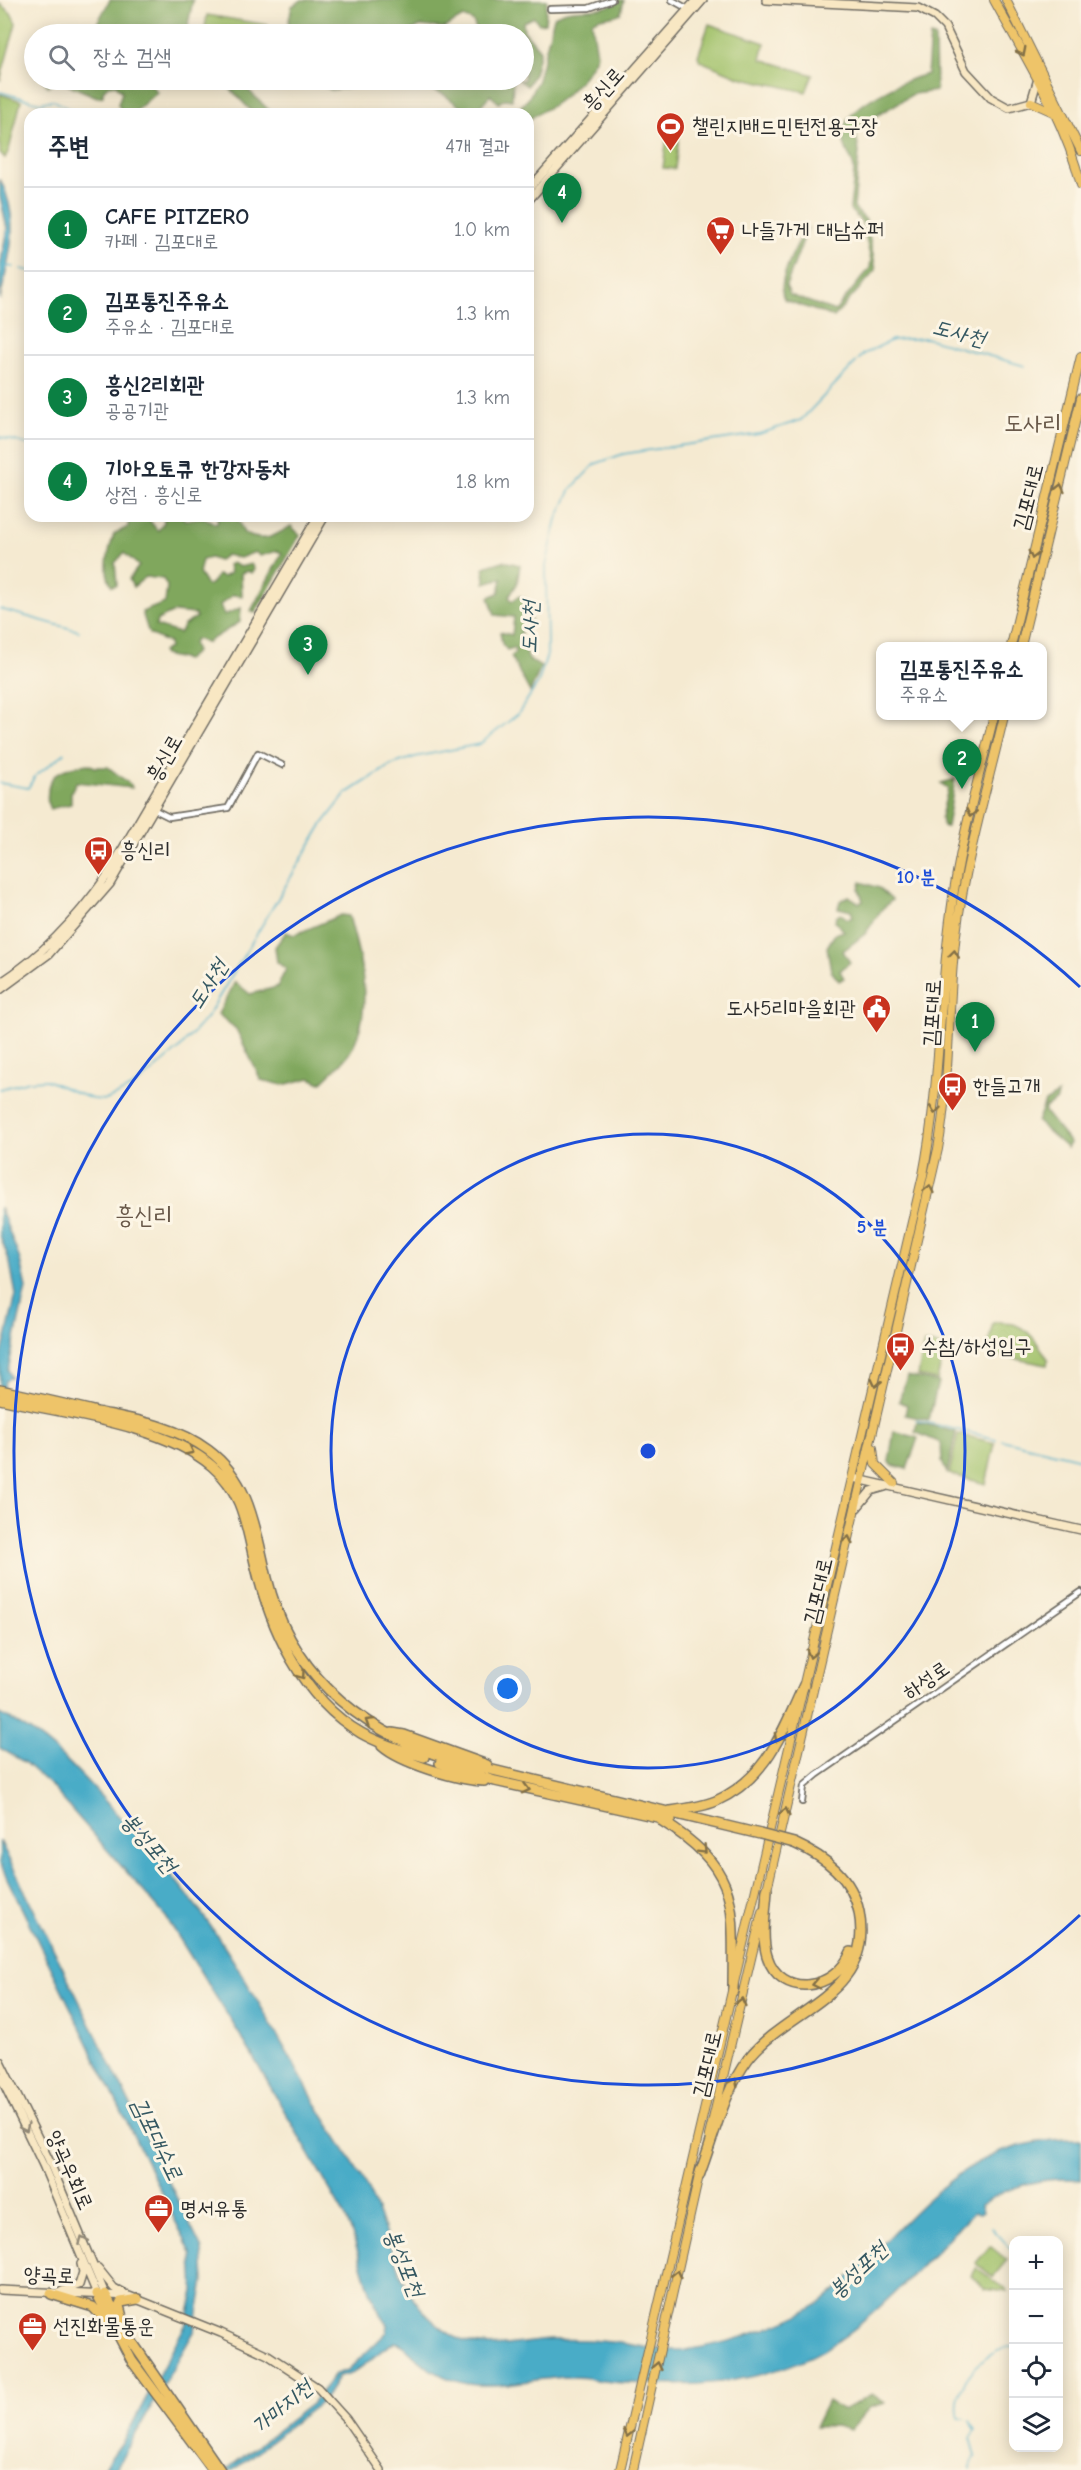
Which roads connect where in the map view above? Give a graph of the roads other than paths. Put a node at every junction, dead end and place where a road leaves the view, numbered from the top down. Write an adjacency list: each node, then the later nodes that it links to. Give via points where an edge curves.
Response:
1 (612, 0): 8 (street, via 589,8)
2 (672, 0): 9 (street)
3 (696, 0): 9 (main road, 흥신로)
4 (703, 0): 9 (main road, 흥신로)
5 (766, 0): 11 (main road, via 923,9 945,27 966,71 991,98 1013,108)
6 (994, 0): 10 (main road, one-way to 10)
7 (1006, 0): 13 (main road)
8 (550, 9)
9 (691, 11): 14 (main road, 흥신로); 16 (main road, 흥신로)
10 (1037, 82): 11 (main road); 12 (main road)
11 (1030, 102): 12 (main road)
12 (1053, 112): 15 (main road)
13 (1081, 151)
14 (534, 183)
15 (1081, 183)
16 (534, 194)
17 (1081, 356): 21 (main road, 김포대로, one-way to 21)
18 (1081, 398): 22 (main road, 김포대로, one-way to 18)
19 (314, 522): 27 (main road, 흥신로, via 106,877 65,926)
20 (321, 522): 26 (main road, 흥신로)
21 (1012, 642)
22 (1022, 642)
23 (993, 720): 33 (main road, 김포대로, one-way to 33, via 951,910 932,1127)
24 (1003, 720): 32 (main road, 김포대로, one-way to 24, via 944,1119 953,961 961,898)
25 (282, 765): 26 (street, via 258,753 228,808 169,818)
26 (153, 809): 28 (main road, 흥신로, via 117,873 91,908 48,954)
27 (0, 983)
28 (0, 990)
29 (0, 1390): 30 (highway)
30 (17, 1398): 31 (highway); 41 (highway, one-way to 30, via 425,1752 387,1732 331,1694 304,1664 281,1620 268,1582 256,1523 242,1488 225,1465 189,1438 160,1427); 42 (highway, one-way to 42, via 136,1429 196,1454 228,1482 244,1513 266,1602 293,1663 306,1683 358,1732 495,1781)
31 (0, 1399)
32 (873, 1434): 34 (main road, 김포대로); 35 (main road, via 874,1464)
33 (853, 1476): 34 (main road); 39 (main road, 김포대로, one-way to 39)
34 (862, 1478): 35 (main road); 36 (main road, 김포대로)
35 (893, 1485): 36 (main road, via 871,1491); 37 (main road)
36 (855, 1510): 45 (main road, 김포대로, one-way to 36)
37 (1081, 1528)
38 (1081, 1592): 40 (street, 하성로, via 817,1775 804,1786)
39 (804, 1685): 41 (highway, one-way to 41, via 769,1755 751,1779 715,1802); 46 (main road, 김포대로)
40 (801, 1802)
41 (665, 1812): 43 (highway)
42 (655, 1816): 43 (highway); 46 (highway, one-way to 46, via 693,1840 712,1859 728,1891 733,1922)
43 (760, 1836): 44 (highway, bridge)
44 (792, 1845): 45 (highway, one-way to 45, via 836,1877 852,1906 853,1948 834,1977 808,1986 789,1983 776,1973 765,1945); 49 (highway, one-way to 44, via 726,2098 750,2057 775,2033 829,1995 851,1969 857,1954 861,1921 853,1891 834,1867 817,1854)
45 (767, 1890): 49 (main road, 김포대로, one-way to 45)
46 (733, 1991): 60 (main road, 김포대로, one-way to 60)
47 (0, 2061): 51 (main road, 양곡우회로, one-way to 47, via 48,2158)
48 (0, 2076): 50 (main road, 양곡우회로, one-way to 50)
49 (699, 2176): 61 (main road, 김포대로, one-way to 49)
50 (76, 2244): 53 (main road, via 82,2281); 54 (main road, 양곡우회로)
51 (90, 2257): 54 (main road, 양곡우회로); 55 (main road, via 114,2288)
52 (0, 2290): 53 (main road, 양곡로)
53 (51, 2294): 54 (main road, 양곡로); 57 (highway, via 93,2307)
54 (101, 2294): 55 (main road); 56 (highway); 57 (highway, 양곡로)
55 (133, 2297): 56 (highway, via 124,2299 119,2306); 59 (main road, via 268,2355 318,2388)
56 (128, 2336): 58 (highway)
57 (132, 2361): 58 (highway, 양곡로)
58 (216, 2468)
59 (381, 2470)
60 (620, 2470)
61 (633, 2470)

